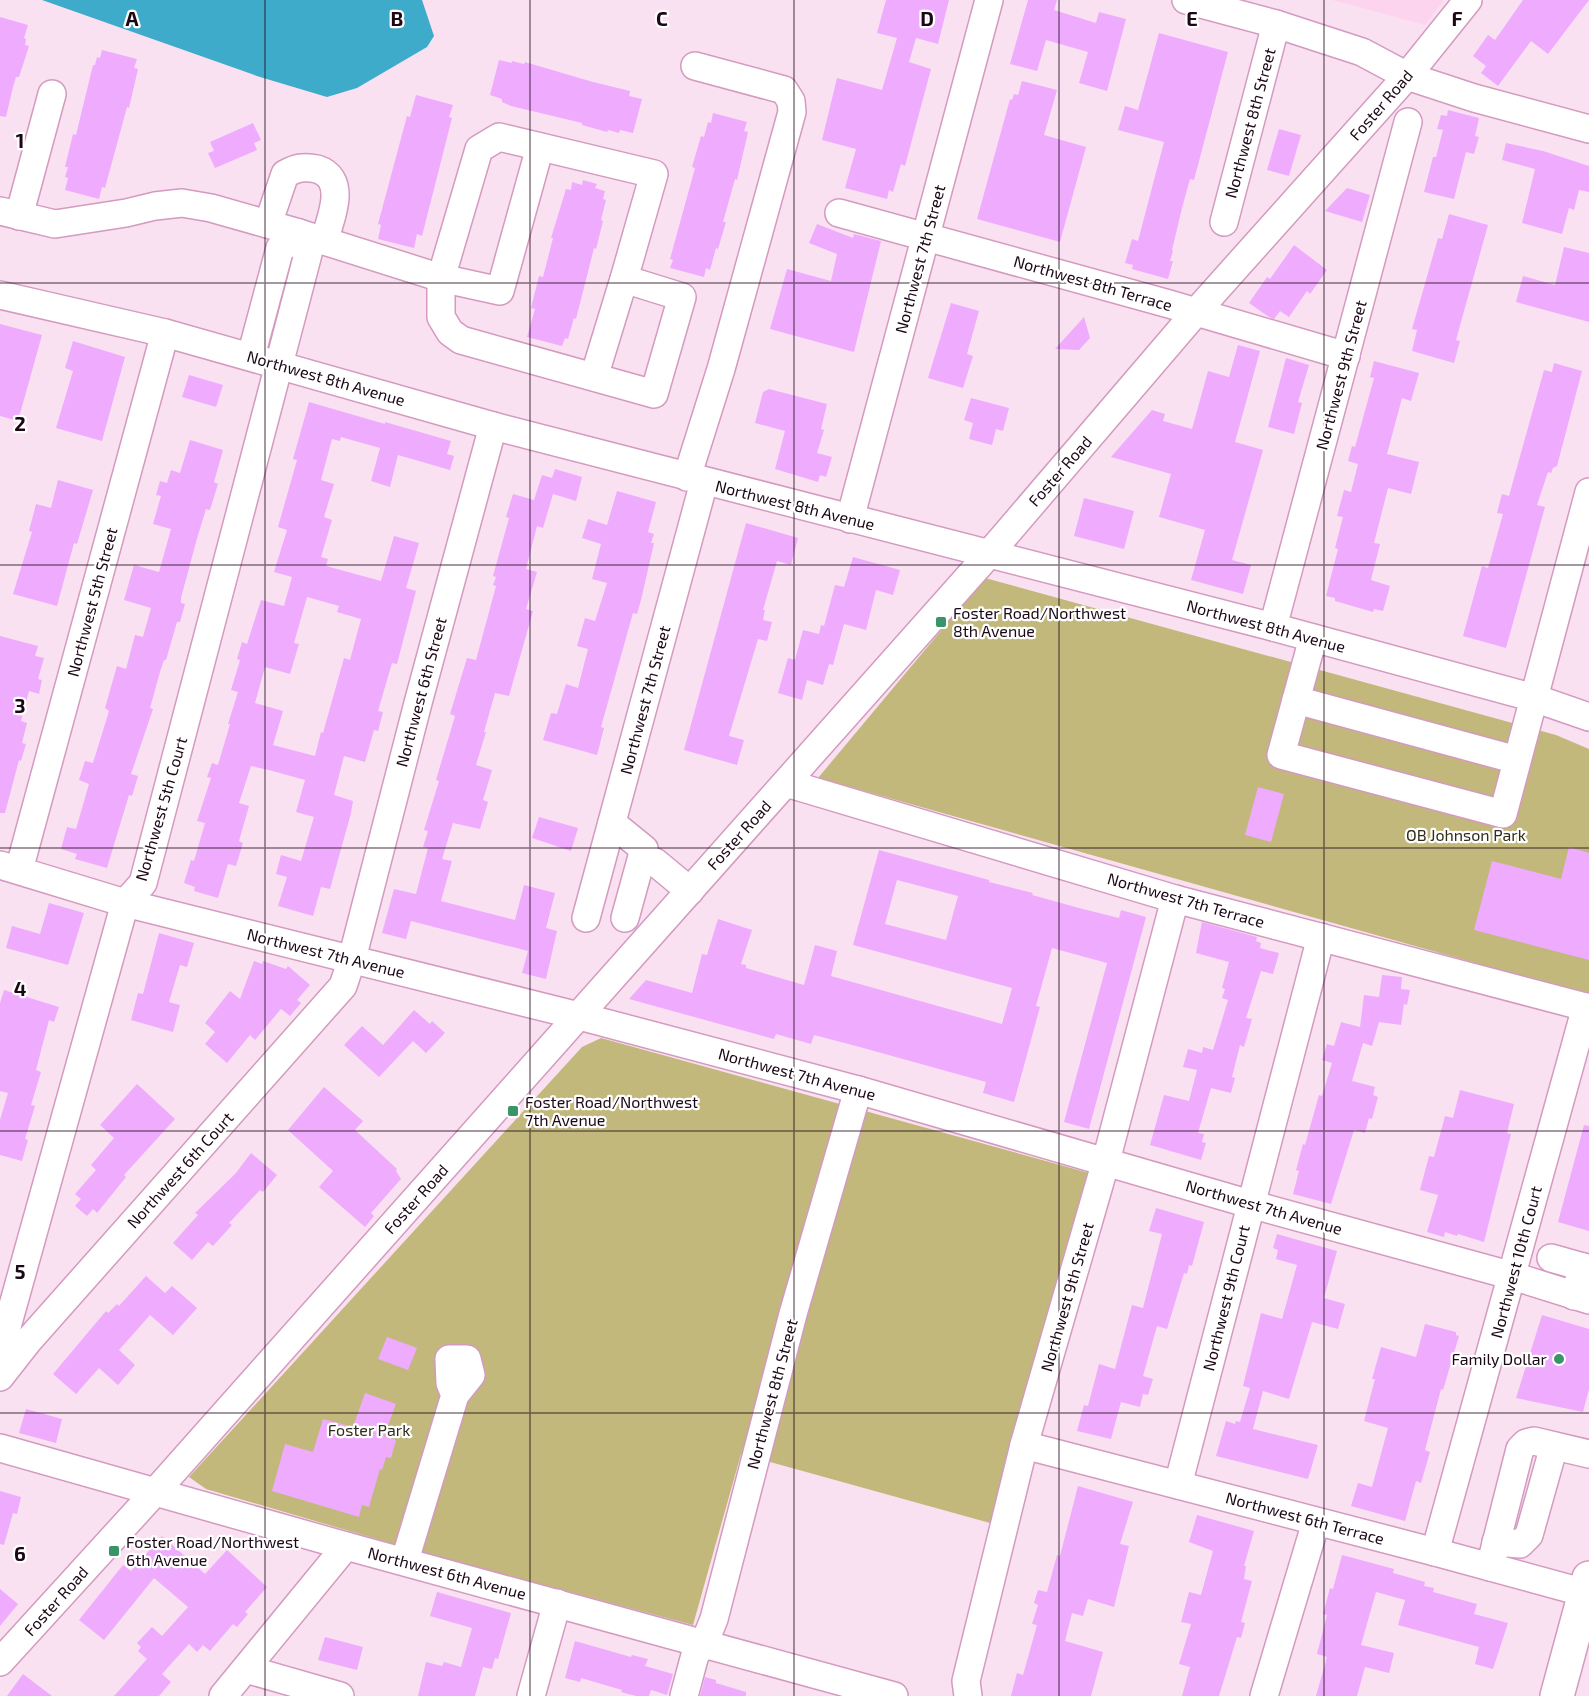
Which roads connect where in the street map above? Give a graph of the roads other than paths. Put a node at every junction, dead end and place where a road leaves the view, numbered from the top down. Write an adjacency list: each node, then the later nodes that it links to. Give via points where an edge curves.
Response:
1 (989, 0): 15 (street, Northwest 7th Street)
2 (1186, 0): 4 (street)
3 (1468, 0): 6 (street, Foster Road)
4 (1276, 24): 6 (street, via 1362,52); 13 (street, Northwest 8th Street)
5 (695, 66): 27 (street, Northwest 7th Street, via 784,90 792,112 721,369)
6 (1407, 76): 9 (street); 20 (street, Foster Road)
7 (52, 94): 12 (street)
8 (1408, 122): 23 (street, Northwest 9th Street)
9 (1589, 129)
10 (540, 147): 17 (street, via 499,137 479,149); 17 (street, via 500,291); 18 (street, via 654,174)
11 (839, 213): 15 (street, Northwest 8th Terrace)
12 (9, 214): 14 (street, via 55,224 182,203)
13 (1224, 222)
14 (268, 224): 16 (street); 16 (street, via 285,174 294,168 323,171 334,183 336,201)
15 (926, 236): 20 (street, Northwest 8th Terrace); 29 (street, Northwest 7th Street)
16 (307, 238): 17 (street); 22 (street, via 280,248); 24 (street, Northwest 5th Court, via 308,254)
17 (441, 278): 25 (street, via 441,317 450,332 461,340)
18 (624, 279): 25 (street); 25 (street, via 682,297 654,394)
19 (0, 295): 21 (street, Northwest 8th Avenue)
20 (1196, 312): 23 (street, Northwest 8th Terrace); 30 (street, Foster Road)
21 (165, 333): 22 (street, Northwest 8th Avenue); 41 (street, Northwest 5th Street)
22 (251, 356): 24 (street, Northwest 8th Avenue)
23 (1346, 356): 31 (street, Northwest 9th Street)
24 (280, 364): 26 (street, Northwest 8th Avenue); 44 (street, Northwest 5th Court, via 143,884)
25 (594, 377)
26 (493, 426): 27 (street, Northwest 8th Avenue); 49 (street, Northwest 6th Street)
27 (696, 479): 29 (street, Northwest 8th Avenue); 38 (street, Northwest 7th Street)
28 (1589, 492): 33 (street)
29 (850, 519): 30 (street, Northwest 8th Avenue)
30 (989, 554): 31 (street, Northwest 8th Avenue); 37 (street, Foster Road)
31 (1273, 627): 32 (street, Northwest 8th Avenue)
32 (1313, 638): 33 (street, Northwest 8th Avenue); 34 (street)
33 (1534, 698): 35 (street, Northwest 8th Avenue); 36 (street)
34 (1296, 700): 36 (street); 36 (street, via 1281,755 1503,814)
35 (1589, 717)
36 (1517, 760)
37 (786, 783): 42 (street, Foster Road); 43 (street, Northwest 7th Terrace)
38 (612, 823): 40 (street, Northwest 7th Street); 46 (street, via 644,849)
39 (655, 862): 42 (street)
40 (600, 867): 45 (street, Northwest 7th Street); 46 (street)
41 (9, 868): 44 (street, Northwest 7th Avenue)
42 (690, 891): 47 (street, Foster Road)
43 (1176, 899): 48 (street, Northwest 7th Terrace); 53 (street, Northwest 9th Street)
44 (125, 903): 49 (street, Northwest 7th Avenue); 59 (street, Northwest 5th Court)
45 (586, 918)
46 (626, 918): 47 (street)
47 (648, 937): 51 (street, Foster Road)
48 (1321, 937): 50 (street, Northwest 7th Terrace); 54 (street, Northwest 9th Court)
49 (352, 959): 51 (street, Northwest 7th Avenue); 60 (street, Northwest 6th Court, via 343,986)
50 (1588, 1008): 57 (street, Northwest 10th Court)
51 (579, 1016): 52 (street, Northwest 7th Avenue); 66 (street, Foster Road)
52 (858, 1090): 53 (street, Northwest 7th Avenue); 74 (street, Northwest 8th Street)
53 (1106, 1161): 54 (street, Northwest 7th Avenue); 62 (street, Northwest 9th Street)
54 (1250, 1203): 57 (street, Northwest 7th Avenue); 65 (street, Northwest 9th Court)
55 (1551, 1258): 56 (street)
56 (1586, 1268): 58 (street)
57 (1513, 1276): 58 (street, Northwest 7th Avenue); 69 (street, Northwest 10th Court)
58 (1582, 1298)
59 (0, 1352)
60 (0, 1377)
61 (455, 1395): 71 (street)
62 (1024, 1445): 65 (street, Northwest 6th Terrace); 82 (street, Northwest 9th Street, via 966,1681)
63 (0, 1448): 66 (street, Northwest 6th Avenue)
64 (1589, 1454): 70 (street, via 1534,1441 1520,1449)
65 (1178, 1485): 67 (street, Northwest 6th Terrace)
66 (155, 1492): 68 (street, Northwest 6th Avenue); 75 (street, Foster Road)
67 (1316, 1522): 69 (street, Northwest 6th Terrace); 83 (street)
68 (346, 1546): 71 (street, Northwest 6th Avenue); 76 (street)
69 (1435, 1552): 70 (street, Northwest 6th Terrace)
70 (1493, 1554): 72 (street, Northwest 6th Terrace)
71 (405, 1560): 73 (street, Northwest 6th Avenue)
72 (1588, 1588): 84 (main road)
73 (557, 1603): 74 (street, Northwest 6th Avenue); 79 (street)
74 (704, 1644): 80 (street, Northwest 8th Street, via 695,1655); 81 (street, Northwest 6th Avenue)
75 (0, 1662)
76 (246, 1670): 77 (street); 78 (street)
77 (223, 1696)
78 (340, 1696)
79 (531, 1696)
80 (684, 1696)
81 (894, 1696)
82 (968, 1696)
83 (1264, 1696)
84 (1557, 1696)

